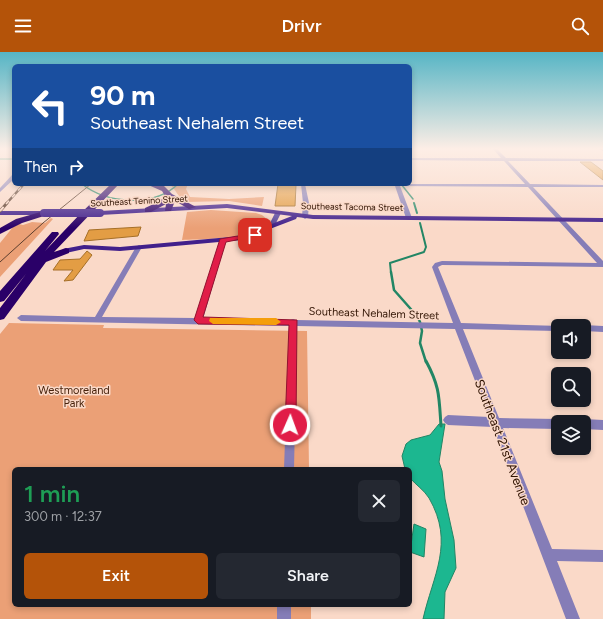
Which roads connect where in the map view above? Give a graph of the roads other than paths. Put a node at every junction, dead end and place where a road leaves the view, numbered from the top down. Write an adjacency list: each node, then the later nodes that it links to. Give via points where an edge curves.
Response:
1 (519, 175): 8 (street)
2 (12, 178): 10 (street)
3 (412, 184): 8 (street)
4 (108, 186): 12 (highway)
5 (160, 186): 11 (highway, via 167,190)
6 (303, 186): 20 (street, via 306,203)
7 (398, 186): 21 (street)
8 (528, 186): 9 (street); 22 (street)
9 (603, 186)
10 (0, 191)
11 (170, 196): 13 (highway); 14 (highway); 15 (highway, via 163,203)
12 (95, 198): 30 (highway); 32 (highway, via 56,232)
13 (192, 207): 14 (main road, Southeast Tenino Street); 18 (main road, Southeast Tenino Street, via 238,207)
14 (168, 209): 15 (main road, Southeast Tenino Street)
15 (148, 210): 19 (main road, Southeast Tenino Street, bridge)
16 (2, 213): 17 (main road, Southeast Tenino Street)
17 (15, 213): 19 (main road, Southeast Tenino Street); 26 (highway)
18 (278, 213): 20 (main road, Southeast Tacoma Street); 25 (street)
19 (44, 214): 26 (highway, via 19,221)
20 (303, 217): 21 (main road, Southeast Tacoma Street); 25 (main road)
21 (410, 218): 22 (main road, Southeast Tacoma Street)
22 (560, 219): 23 (main road, Southeast Tacoma Street); 31 (street)
23 (603, 220)
24 (0, 224): 26 (highway)
25 (272, 225): 27 (main road, via 255,235)
26 (0, 231)
27 (223, 240): 28 (main road); 38 (street)
28 (139, 247): 29 (main road, via 115,249 89,246); 37 (street)
29 (66, 251): 30 (highway)
30 (42, 261): 35 (highway)
31 (603, 265): 40 (street, Southeast 21st Avenue, via 436,265)
32 (16, 278): 33 (highway); 34 (highway)
33 (0, 286)
34 (0, 298)
35 (0, 316)
36 (20, 318): 37 (street, Southeast Nehalem Street)
37 (97, 319): 38 (street, Southeast Nehalem Street)
38 (198, 320): 39 (street, Southeast Nehalem Street)
39 (294, 322): 40 (street, Southeast Nehalem Street); 49 (street)
40 (458, 326): 41 (street, Southeast Nehalem Street); 45 (street, Southeast 21st Avenue)
41 (551, 328)
42 (591, 328): 43 (street)
43 (603, 328)
44 (448, 420): 45 (street)
45 (497, 423): 46 (street); 50 (street, Southeast 21st Avenue)
46 (551, 424)
47 (591, 424): 48 (street)
48 (603, 425)
49 (289, 467)
50 (547, 555): 51 (street); 54 (street, Southeast 21st Avenue)
51 (603, 556)
52 (284, 607): 53 (street)
53 (284, 619)
54 (573, 619)

